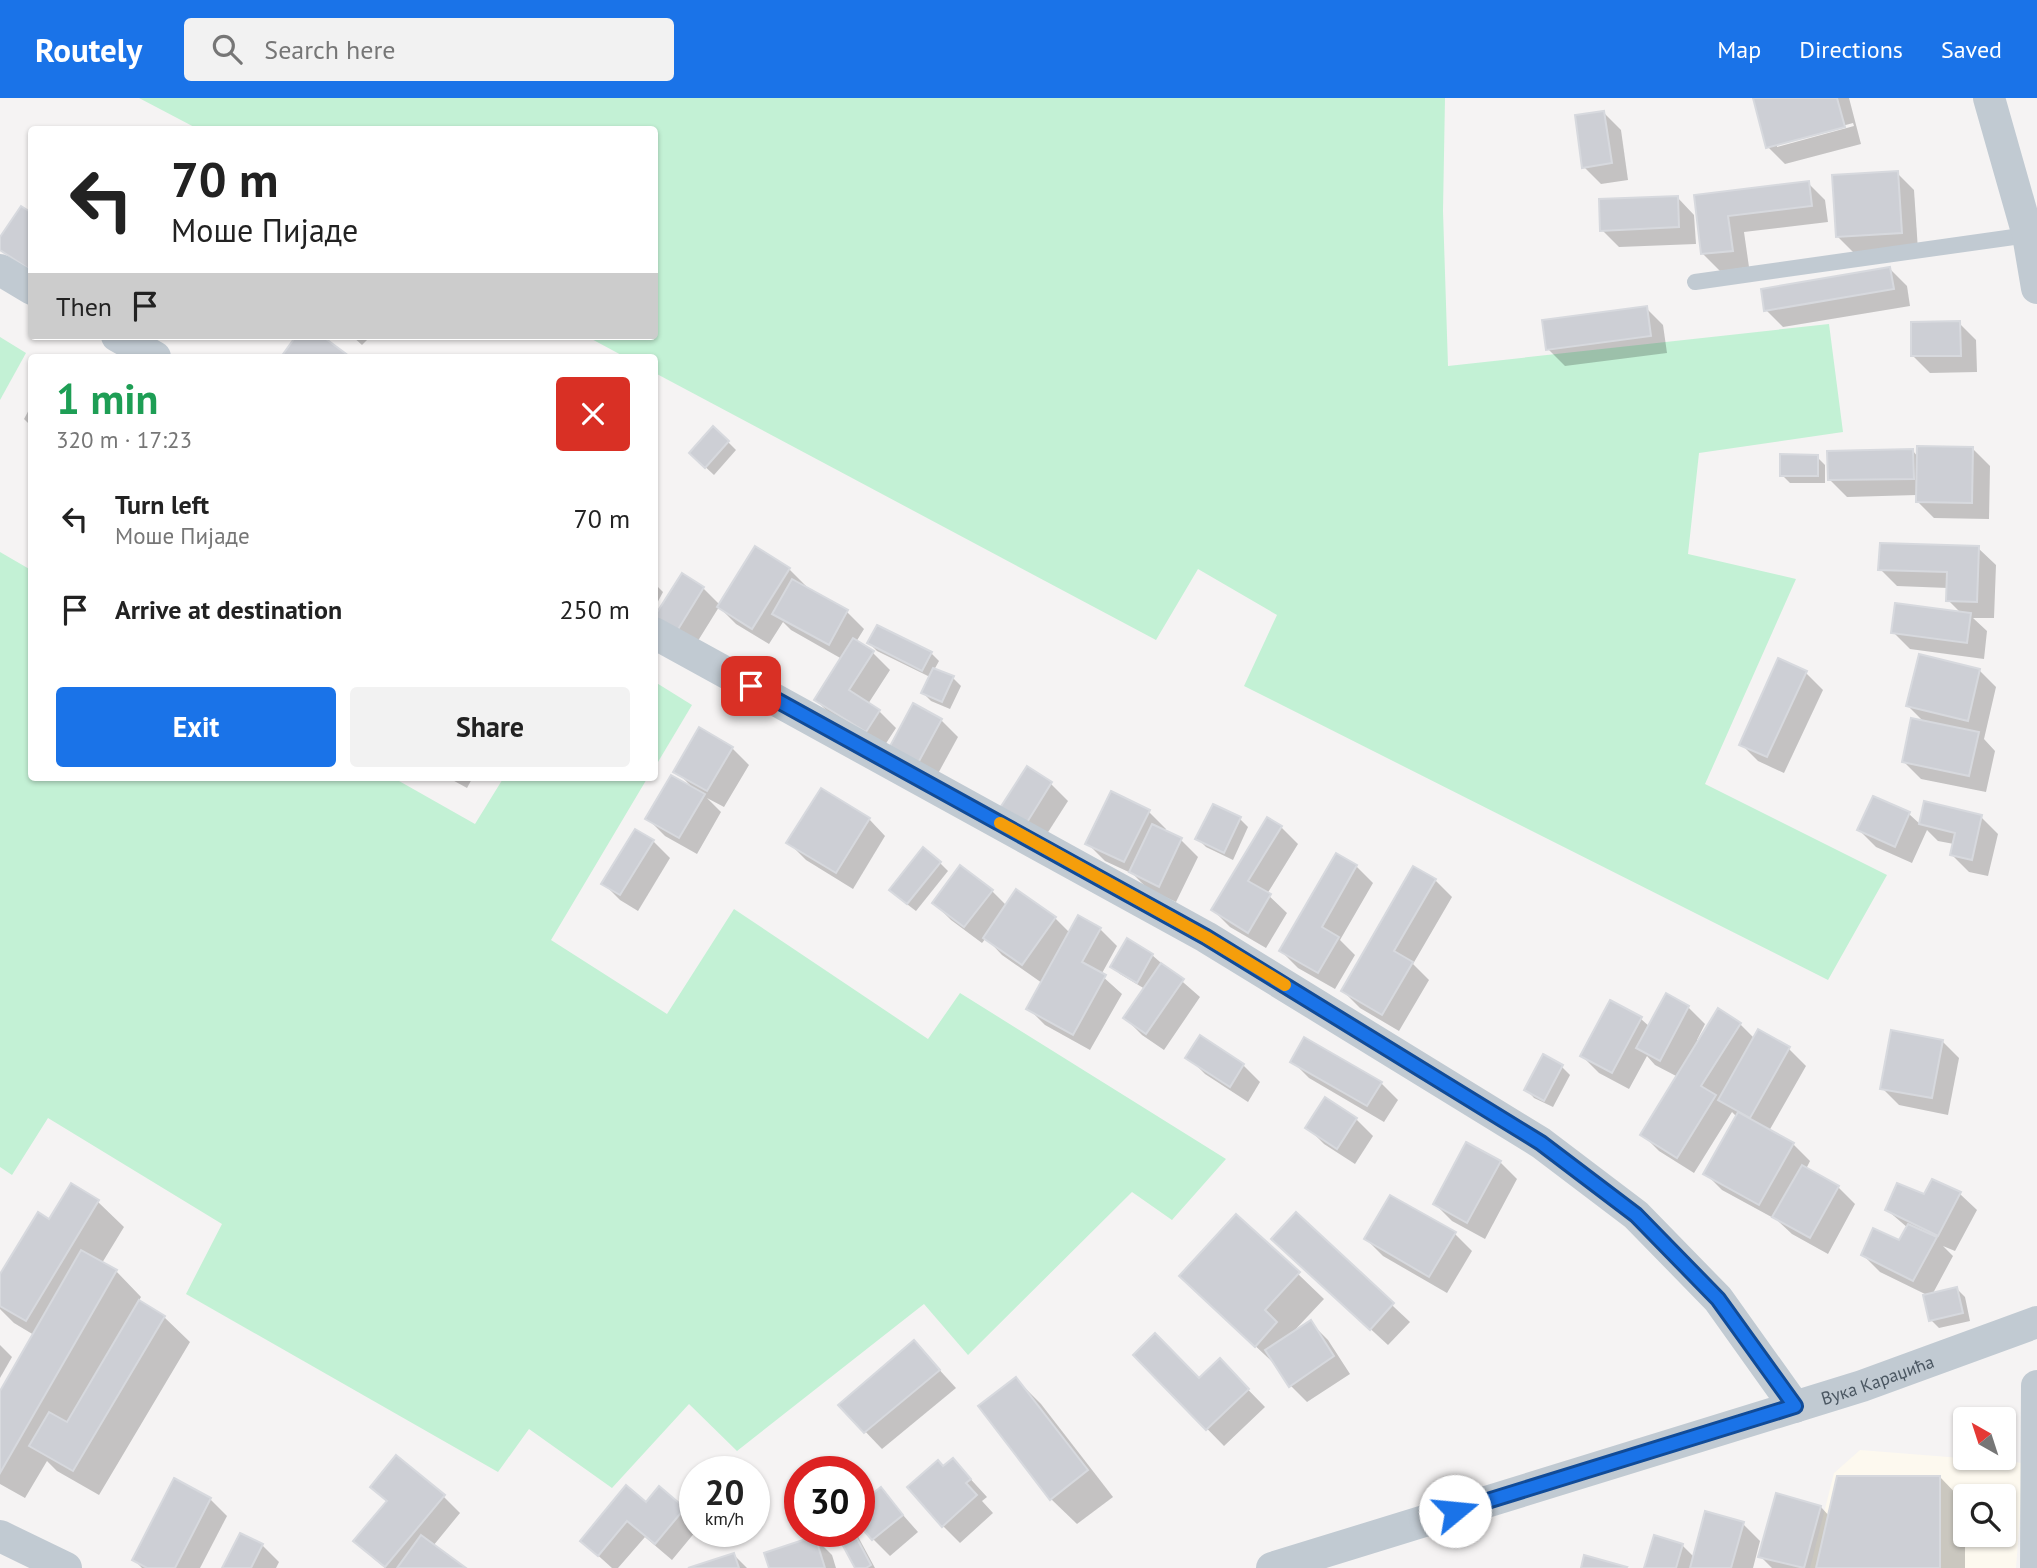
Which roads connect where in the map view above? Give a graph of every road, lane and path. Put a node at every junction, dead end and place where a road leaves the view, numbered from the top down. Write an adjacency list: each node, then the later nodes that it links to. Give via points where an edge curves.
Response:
1 (1989, 98): 2 (street)
2 (2028, 235): 4 (lane); 6 (street)
3 (0, 270): 5 (street)
4 (1695, 282)
5 (28, 287)
6 (2037, 288)
7 (124, 340): 8 (street)
8 (150, 354)
9 (658, 635): 12 (street, via 1206,937 1541,1143 1636,1215 1718,1299)
10 (2037, 1322): 12 (street, Вука Караџића)
11 (2037, 1386): 16 (street)
12 (1795, 1406): 15 (street, Вука Караџића)
13 (0, 1536): 14 (street)
14 (65, 1568)
15 (1272, 1568)
16 (2036, 1568)

